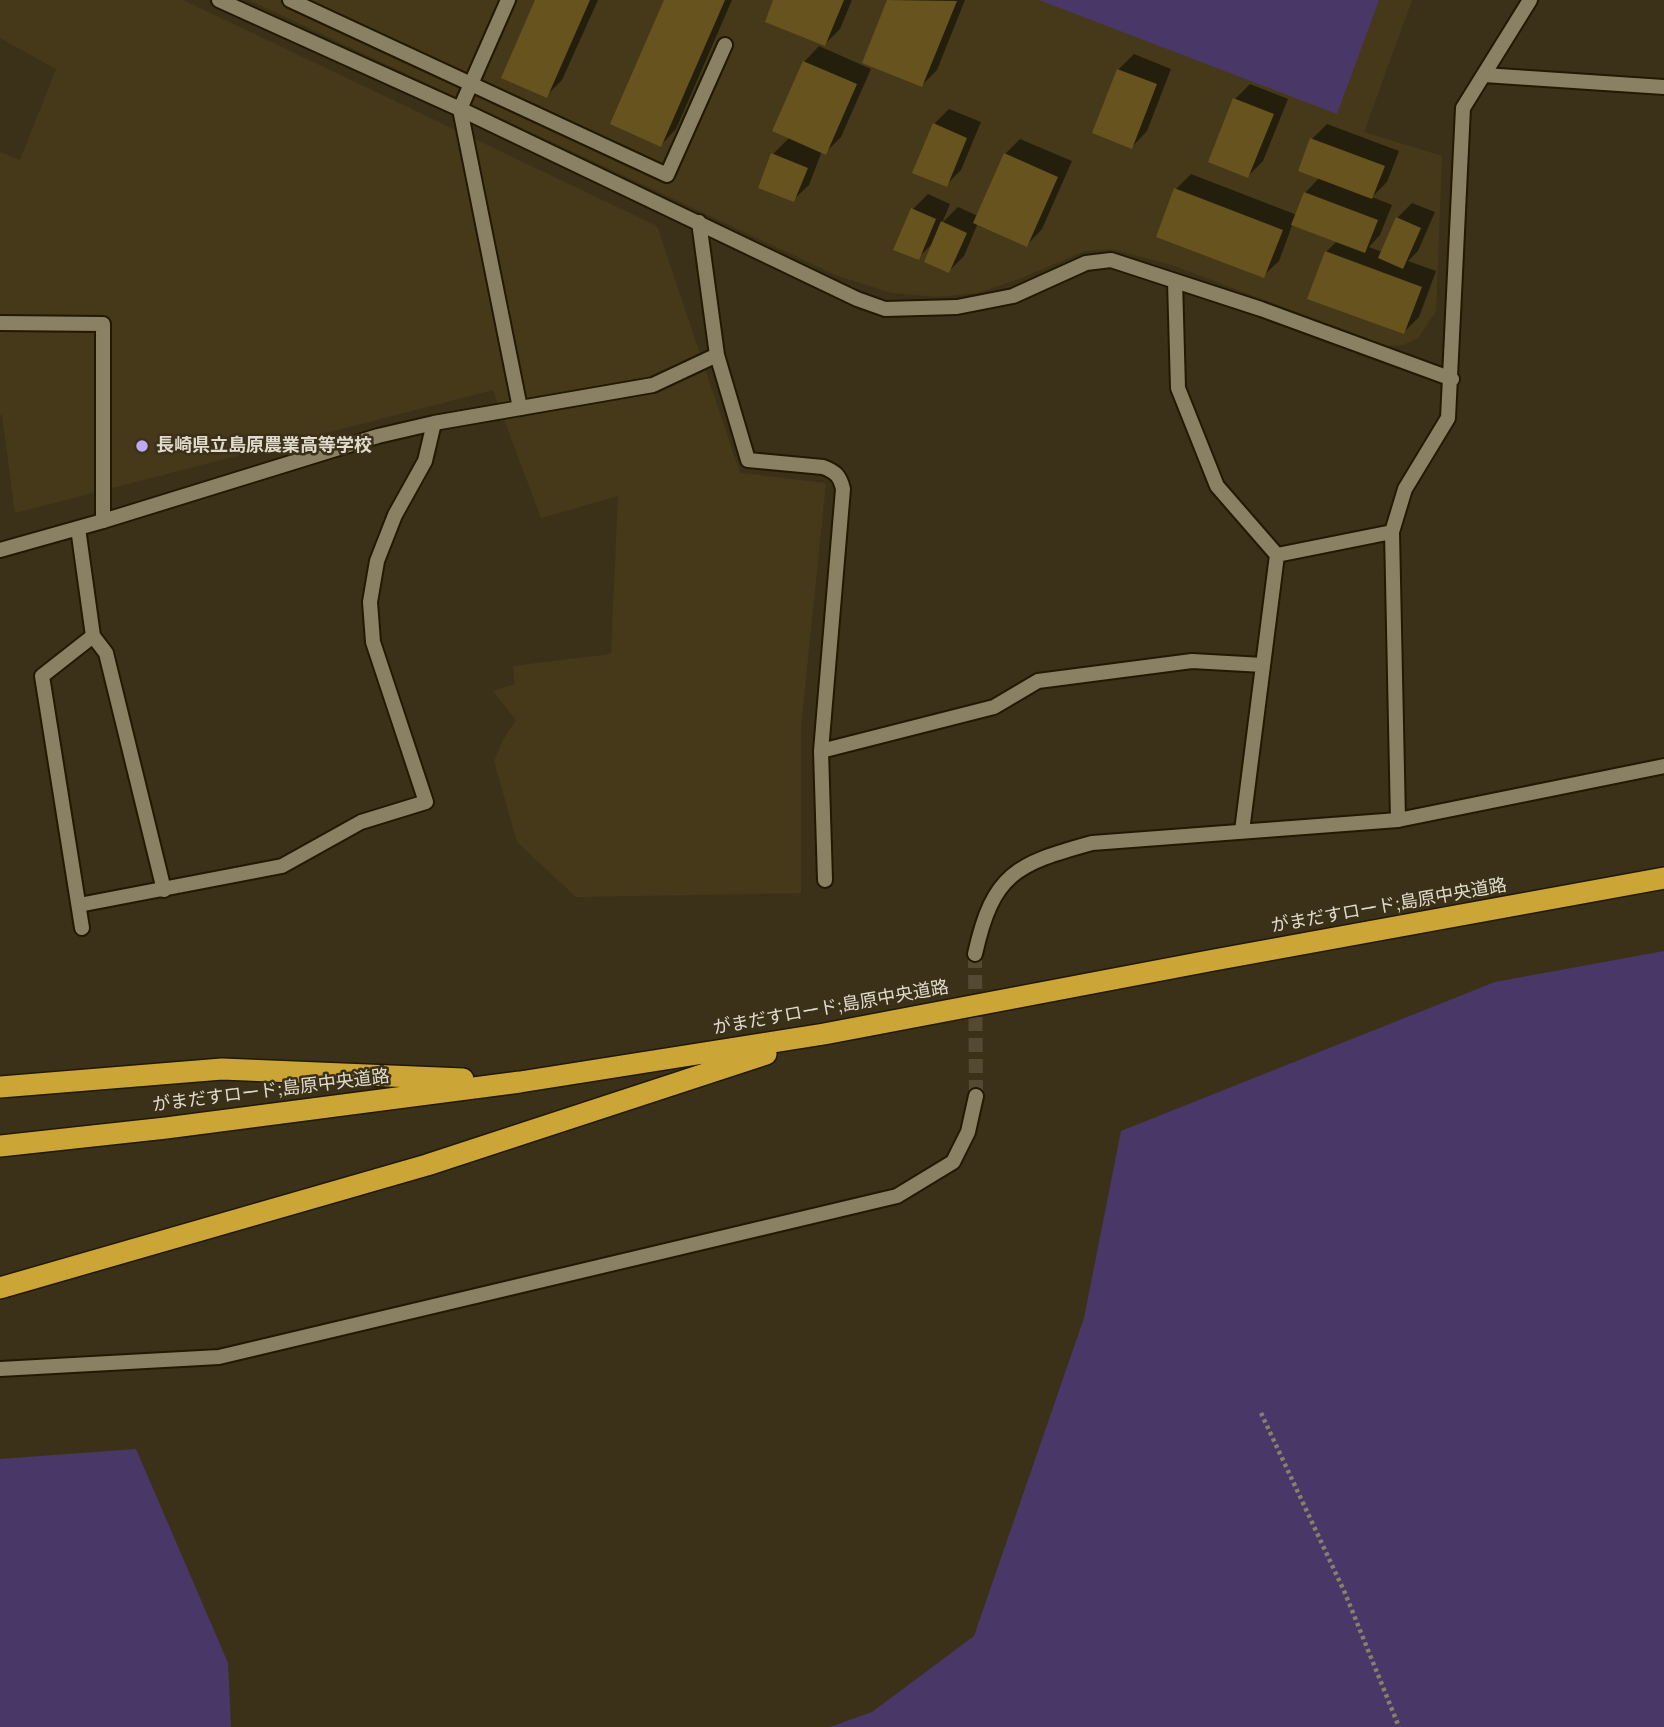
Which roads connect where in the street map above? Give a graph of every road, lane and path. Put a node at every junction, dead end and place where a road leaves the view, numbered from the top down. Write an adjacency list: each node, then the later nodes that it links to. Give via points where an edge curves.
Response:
1 (219, 0): 9 (street)
2 (290, 0): 7 (street)
3 (508, 0): 7 (street)
4 (1530, 0): 6 (street)
5 (725, 45): 7 (street, via 667,175)
6 (1484, 75): 8 (street); 14 (street, via 1463,108)
7 (471, 84): 9 (street)
8 (1664, 87)
9 (460, 108): 10 (street); 15 (street)
10 (699, 222): 11 (street, via 885,309 957,307 1013,296 1086,262 1111,260); 13 (street)
11 (1175, 282): 14 (street); 21 (street, via 1178,388 1217,486)
12 (0, 323): 17 (street, via 103,324)
13 (717, 355): 15 (street, via 653,385); 24 (street, via 748,460 823,467 841,477)
14 (1452, 379): 19 (street, via 1448,418 1405,489)
15 (520, 408): 16 (street)
16 (434, 423): 17 (street); 30 (street, via 425,461 395,515 377,561 370,602 373,642 426,802 361,822 282,866)
17 (103, 521): 18 (street)
18 (78, 528): 20 (street); 22 (street)
19 (1392, 532): 21 (street); 26 (street)
20 (0, 550)
21 (1277, 555): 23 (street)
22 (93, 636): 30 (street, via 106,653); 31 (street, via 42,676)
23 (1263, 665): 24 (street, via 1192,661 1038,681 994,707); 27 (street)
24 (821, 751): 29 (street)
25 (1664, 766): 26 (street)
26 (1398, 820): 27 (street)
27 (1242, 831): 33 (street, via 1092,843 1044,857 1023,867 992,899)
28 (1664, 878): 34 (highway, がまだすロード;島原中央道路)
29 (825, 880)
30 (164, 890): 31 (street)
31 (79, 905): 32 (street)
32 (82, 928)
33 (975, 954)
34 (824, 1034): 35 (highway, がまだすロード;島原中央道路); 39 (highway, via 427,1166)
35 (520, 1082): 36 (highway, via 222,1069); 38 (highway, がまだすロード;島原中央道路)
36 (0, 1087)
37 (976, 1096): 40 (street, via 968,1132 953,1162 897,1196 219,1357)
38 (0, 1146)
39 (0, 1288)
40 (0, 1369)
41 (1261, 1413): 42 (path, via 1345,1593)
42 (1399, 1727)

